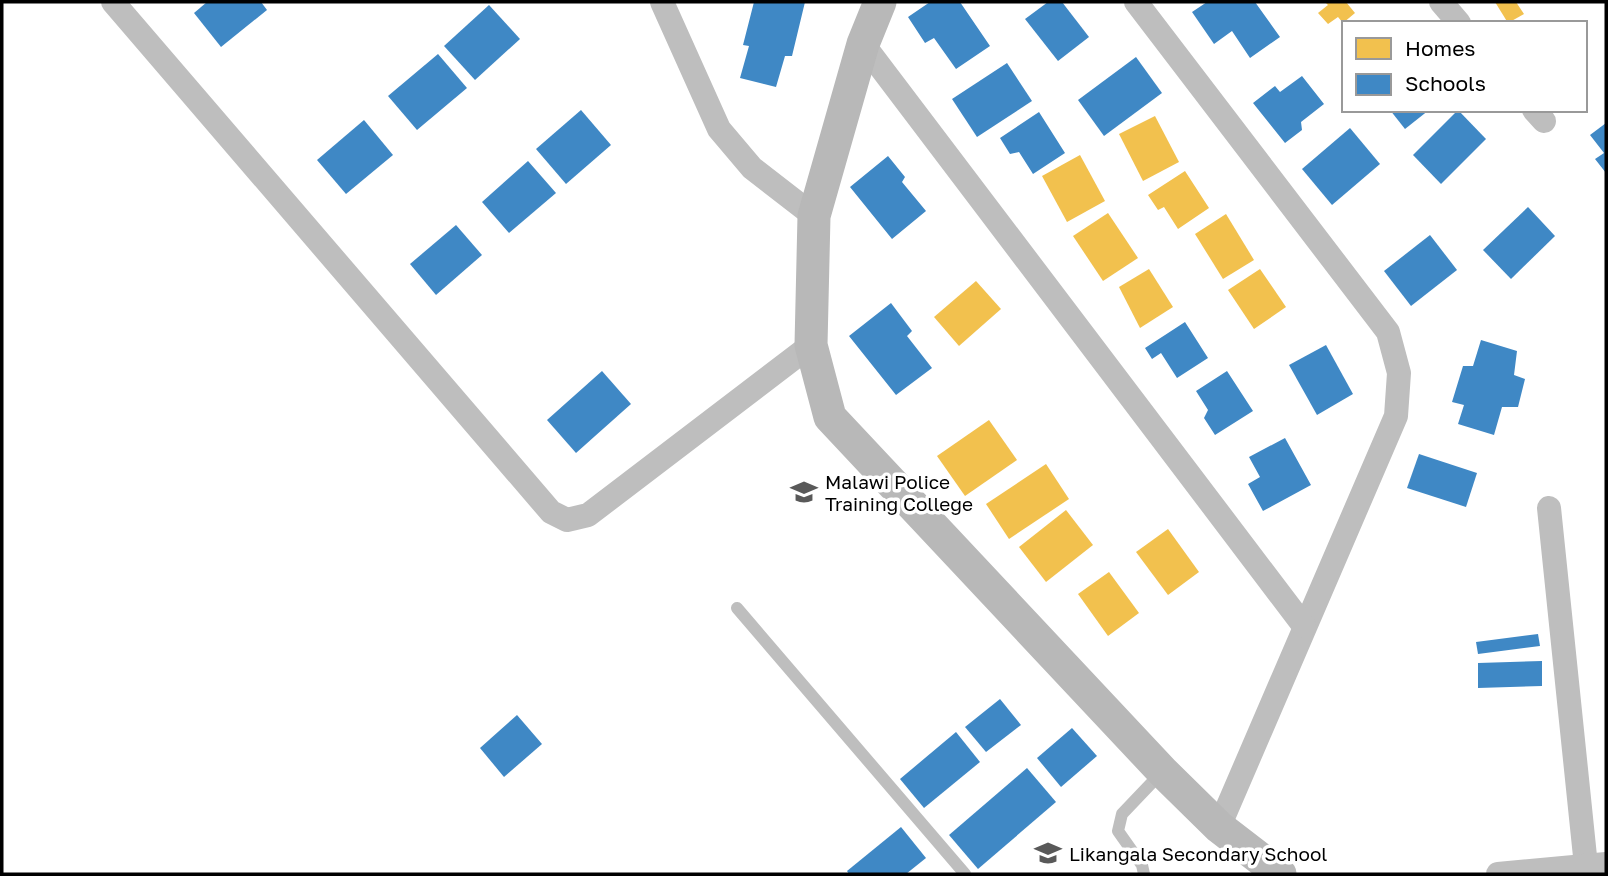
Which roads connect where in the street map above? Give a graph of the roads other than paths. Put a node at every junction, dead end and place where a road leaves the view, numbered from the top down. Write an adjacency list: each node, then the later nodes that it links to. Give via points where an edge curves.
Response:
1 (113, 2): 9 (street, via 551,512 567,520 588,515)
2 (662, 2): 8 (street, via 719,129 752,168)
3 (880, 2): 7 (street)
4 (1136, 2): 12 (street, via 1388,332 1399,373 1396,416)
5 (1441, 2): 6 (street)
6 (1458, 21)
7 (863, 44): 8 (street); 12 (street)
8 (814, 216): 9 (street)
9 (811, 345): 13 (street, via 830,417)
10 (1549, 509): 15 (street)
11 (737, 608): 16 (lane)
12 (1304, 626): 14 (street)
13 (1163, 772): 14 (street); 17 (lane, via 1122,814 1118,831)
14 (1219, 827): 18 (street)
15 (1596, 865): 19 (street)
16 (965, 874)
17 (1144, 874)
18 (1280, 874)
19 (1498, 874)

